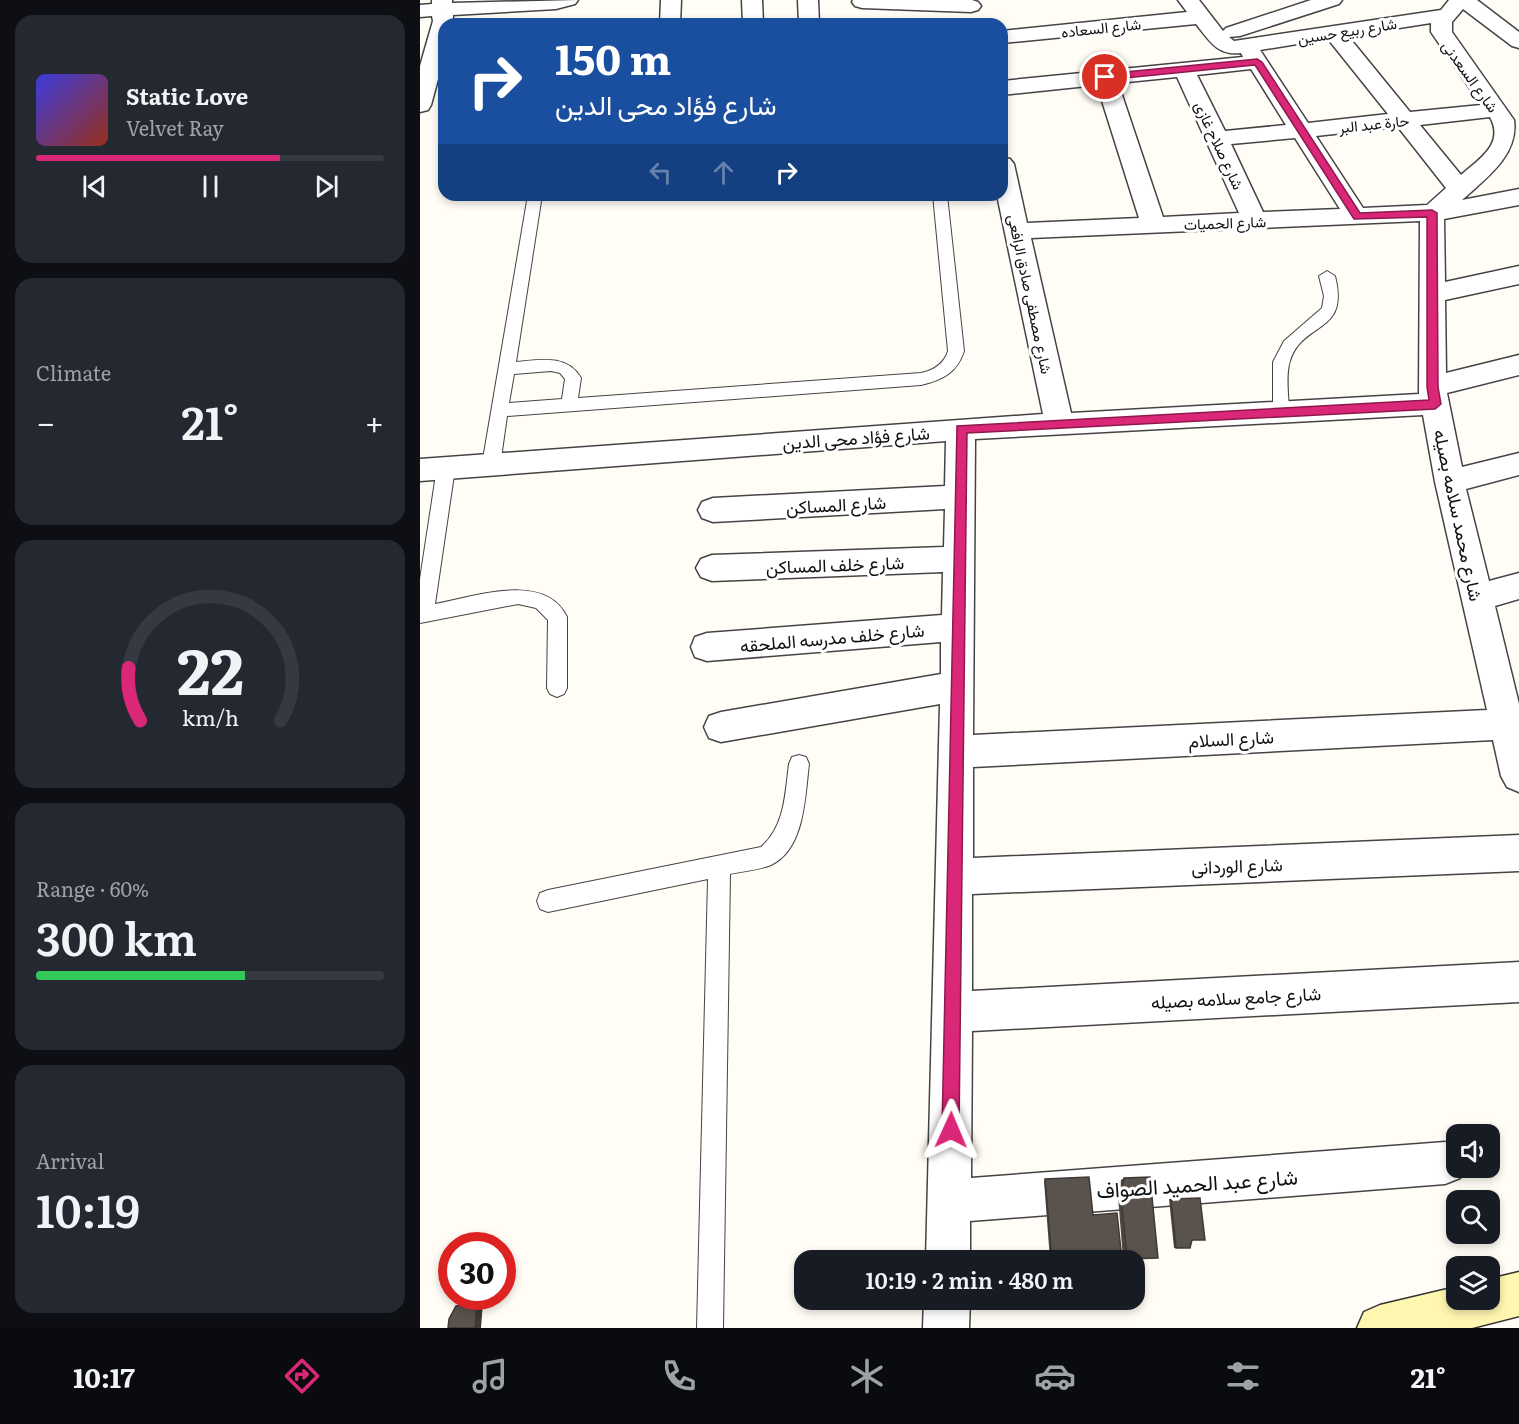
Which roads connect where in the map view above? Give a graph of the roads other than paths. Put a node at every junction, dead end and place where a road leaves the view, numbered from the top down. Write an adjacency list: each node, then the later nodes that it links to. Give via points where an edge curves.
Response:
1 (568, 0): 8 (street)
2 (671, 0): 12 (street)
3 (752, 0): 13 (street)
4 (808, 0): 14 (street)
5 (1332, 0): 18 (street)
6 (862, 2): 10 (street)
7 (1192, 4): 17 (street, شارع السعاده); 18 (street)
8 (442, 5): 11 (street)
9 (1457, 5): 15 (street, شارع ربيع حسين); 19 (street); 26 (street, شارع السعدنى, via 1442,21 1441,33)
10 (972, 10)
11 (420, 11)
12 (670, 18)
13 (753, 18)
14 (809, 18)
15 (1333, 32): 21 (street, شارع ربيع حسين); 27 (street)
16 (438, 33): 20 (street)
17 (1008, 36)
18 (1217, 37): 21 (street, via 1227,47)
19 (1519, 42)
20 (428, 52): 25 (street)
21 (1252, 54): 22 (street, شارع ربيع حسين); 28 (street)
22 (1184, 69): 23 (street, شارع ربيع حسين); 29 (street, شارع صلاح غازى)
23 (1105, 77): 24 (street, شارع ربيع حسين); 38 (street)
24 (1008, 87)
25 (421, 98)
26 (1495, 110): 27 (street, حارة عبد البر); 30 (street, شارع السعدنى, via 1507,132 1506,144)
27 (1404, 119): 28 (street, حارة عبد البر); 30 (street)
28 (1302, 130): 29 (street, حارة عبد البر); 36 (street)
29 (1217, 139): 37 (street, شارع صلاح غازى)
30 (1460, 189): 35 (street, شارع السعدنى)
31 (1008, 191): 39 (street, شارع مصطفى صادق الرافعى)
32 (1519, 197): 35 (street, شارع الحميات)
33 (535, 201): 44 (lane)
34 (941, 201): 46 (lane, via 956,351 951,364 938,374 921,379)
35 (1432, 213): 36 (street, شارع الحميات); 42 (street, شارع محمد سلامه بصيله)
36 (1357, 217): 37 (street, شارع الحميات)
37 (1255, 221): 38 (street, شارع الحميات)
38 (1154, 225): 39 (street, شارع الحميات)
39 (1017, 231): 49 (street, شارع مصطفى صادق الرافعى)
40 (1519, 275): 42 (street)
41 (1327, 276): 48 (lane, via 1332,296 1329,310 1290,345 1281,362)
42 (1431, 294): 45 (street, شارع محمد سلامه بصيله)
43 (1519, 365): 45 (street, شارع فؤاد محى الدين)
44 (507, 369): 46 (lane, via 551,365 566,369 573,378); 47 (lane)
45 (1434, 396): 48 (street, شارع فؤاد محى الدين); 54 (street, شارع محمد سلامه بصيله)
46 (569, 405): 47 (lane)
47 (500, 410): 52 (lane)
48 (1281, 413): 49 (street, شارع فؤاد محى الدين)
49 (1059, 424): 50 (street, شارع فؤاد محى الدين)
50 (961, 429): 52 (street, شارع فؤاد محى الدين); 55 (street)
51 (1519, 464): 54 (street)
52 (491, 465): 53 (street, شارع فؤاد محى الدين)
53 (433, 469): 61 (lane)
54 (1450, 482): 60 (street, شارع محمد سلامه بصيله)
55 (960, 497): 56 (street, شارع المساكن); 57 (street)
56 (713, 510)
57 (959, 559): 58 (street, شارع خلف المساكن); 62 (street)
58 (712, 568)
59 (1519, 586): 60 (street)
60 (1477, 598): 66 (street, شارع محمد سلامه بصيله)
61 (422, 615): 65 (lane, via 518,596 542,602 558,617)
62 (958, 627): 63 (street, شارع خلف مدرسه الملحقه); 64 (street)
63 (707, 647)
64 (957, 686): 67 (street); 68 (street)
65 (557, 688)
66 (1513, 722): 68 (street, شارع السلام); 70 (street, شارع محمد سلامه بصيله)
67 (722, 727)
68 (956, 752): 73 (street)
69 (798, 764): 72 (lane, via 789,828 777,849 766,856)
70 (1519, 776)
71 (1519, 853): 73 (street, شارع الوردانى)
72 (719, 867): 74 (lane); 82 (lane)
73 (954, 877): 76 (street)
74 (548, 901)
75 (1519, 982): 76 (street, شارع جامع سلامه بصيله)
76 (952, 1012): 78 (street)
77 (1445, 1163): 78 (street, شارع عبد الحميد الصواف)
78 (950, 1201): 79 (street)
79 (948, 1250)
80 (1519, 1294): 84 (main road)
81 (947, 1310): 83 (street)
82 (710, 1328)
83 (946, 1328)
84 (1380, 1328)

